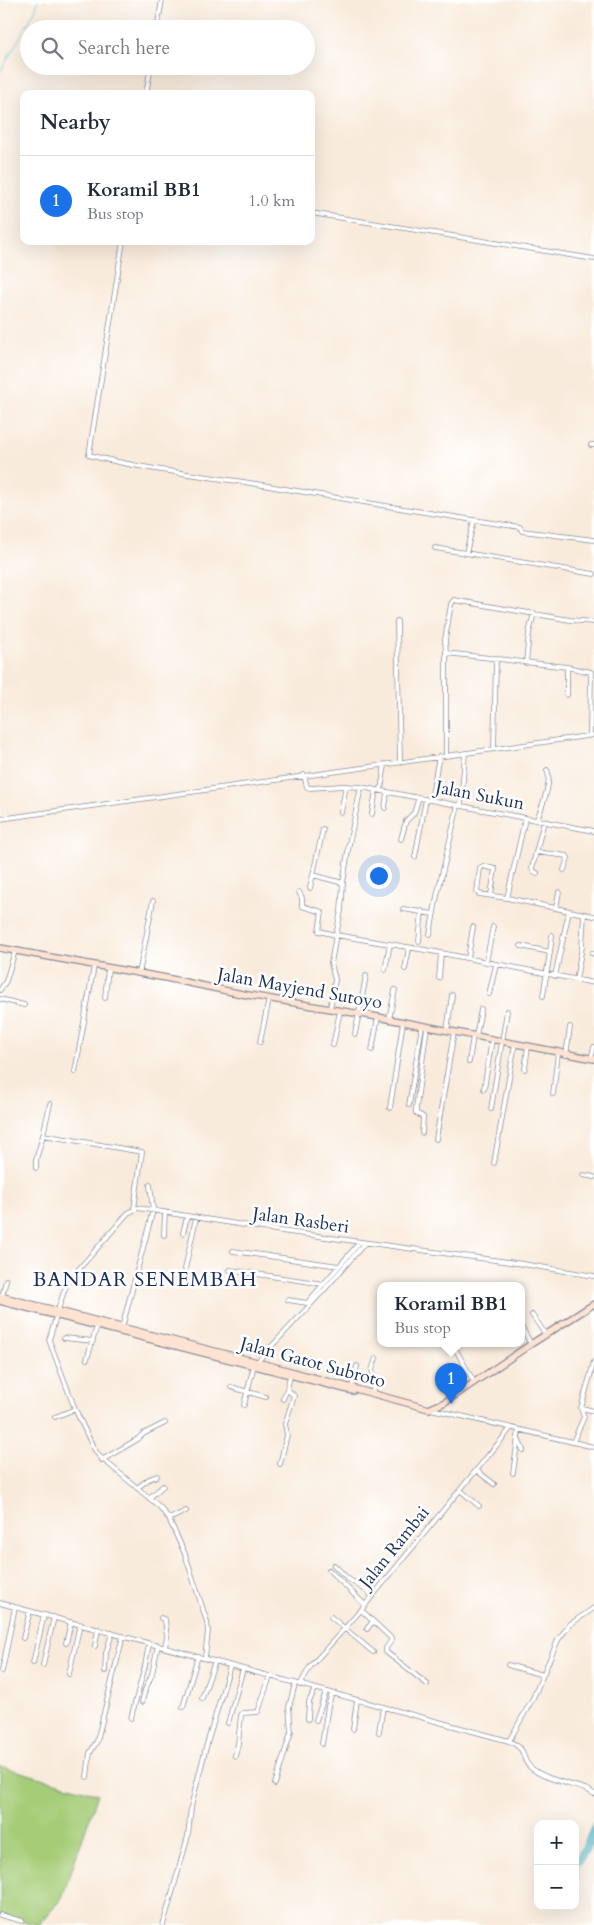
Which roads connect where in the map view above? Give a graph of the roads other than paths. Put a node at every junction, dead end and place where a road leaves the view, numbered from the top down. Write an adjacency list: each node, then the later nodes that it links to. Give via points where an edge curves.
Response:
1 (162, 0): 2 (street)
2 (159, 20)
3 (149, 75): 4 (street)
4 (147, 90)
5 (315, 214): 7 (street)
6 (122, 245): 8 (street, via 88,456 379,503)
7 (594, 259)
8 (474, 522): 9 (street); 11 (street)
9 (594, 540)
10 (435, 548): 11 (street)
11 (466, 553): 12 (street)
12 (594, 574)
13 (534, 613): 15 (street); 16 (street, via 454,600 445,640); 18 (street, via 528,633)
14 (397, 621): 28 (street)
15 (594, 622)
16 (446, 653): 17 (street); 26 (street)
17 (496, 658): 18 (street); 24 (street)
18 (526, 663): 19 (street)
19 (567, 667): 20 (street); 22 (street)
20 (593, 673): 21 (street)
21 (593, 689): 23 (street)
22 (567, 695)
23 (592, 735): 24 (street)
24 (494, 749): 25 (street)
25 (465, 752): 26 (street); 38 (street)
26 (446, 755): 27 (street)
27 (439, 756): 28 (street); 37 (street)
28 (400, 762): 29 (street)
29 (385, 764): 31 (street); 34 (street)
30 (547, 770): 44 (street, via 548,787)
31 (304, 775): 32 (street, Jalan Sukun, via 310,788); 43 (street)
32 (346, 786): 33 (street, Jalan Sukun); 40 (street)
33 (361, 787): 34 (street, Jalan Sukun); 54 (street)
34 (379, 790): 35 (street, Jalan Sukun); 41 (street)
35 (387, 792): 36 (street, Jalan Sukun); 39 (street)
36 (418, 797): 37 (street, Jalan Sukun); 48 (street)
37 (429, 799): 38 (street, Jalan Sukun); 50 (street)
38 (460, 805): 42 (street, Jalan Sukun); 65 (street)
39 (385, 808)
40 (342, 812)
41 (372, 814)
42 (524, 818): 44 (street, Jalan Sukun); 59 (street)
43 (0, 819)
44 (537, 820): 45 (street, Jalan Sukun)
45 (544, 821): 47 (street, Jalan Sukun); 49 (street)
46 (323, 829): 53 (street)
47 (594, 831)
48 (401, 839)
49 (536, 852): 51 (street, via 567,856); 52 (street, via 532,870)
50 (415, 857)
51 (564, 870)
52 (537, 873)
53 (313, 875): 54 (street); 55 (street)
54 (343, 883): 71 (street)
55 (310, 888)
56 (299, 892): 71 (street, via 302,906 321,910 319,931)
57 (559, 892): 61 (street)
58 (491, 895): 58 (street, via 476,891 480,867 495,869); 59 (street)
59 (507, 898): 61 (street)
60 (153, 901): 88 (street)
61 (556, 908): 63 (street)
62 (403, 909): 64 (street)
63 (569, 911): 66 (street); 91 (street)
64 (422, 912): 65 (street); 73 (street)
65 (433, 914): 70 (street)
66 (584, 914): 67 (street); 93 (street)
67 (594, 916)
68 (473, 927): 81 (street)
69 (493, 927): 82 (street)
70 (430, 934)
71 (336, 935): 74 (street); 104 (street, via 331,964 335,980)
72 (552, 935): 79 (street)
73 (418, 941)
74 (390, 944): 77 (street); 87 (street)
75 (521, 946): 79 (street)
76 (0, 948): 78 (main road, Jalan Mayjend Sutoyo)
77 (408, 948): 80 (street); 86 (street)
78 (14, 951): 84 (main road, Jalan Mayjend Sutoyo); 95 (street, via 6,981)
79 (550, 952): 89 (street)
80 (441, 954): 81 (street); 92 (street)
81 (468, 958): 82 (street)
82 (486, 962): 83 (street)
83 (496, 965): 89 (street); 97 (street)
84 (94, 966): 85 (main road, Jalan Mayjend Sutoyo); 131 (street)
85 (108, 968): 88 (main road, Jalan Mayjend Sutoyo); 100 (street)
86 (405, 969)
87 (385, 970)
88 (139, 974): 102 (main road, Jalan Mayjend Sutoyo)
89 (546, 974): 91 (street); 99 (street)
90 (366, 976): 108 (street)
91 (555, 976): 93 (street)
92 (439, 978)
93 (576, 980): 94 (street)
94 (594, 983)
95 (0, 990)
96 (396, 990): 110 (street)
97 (489, 994)
98 (452, 995): 114 (street)
99 (543, 996)
100 (105, 998)
101 (0, 999): 103 (street)
102 (269, 999): 104 (main road, Jalan Mayjend Sutoyo); 120 (street)
103 (24, 1005)
104 (330, 1010): 106 (main road, Jalan Mayjend Sutoyo)
105 (481, 1010): 117 (street)
106 (340, 1011): 108 (main road, Jalan Mayjend Sutoyo); 122 (street)
107 (507, 1011): 119 (street)
108 (359, 1014): 109 (main road, Jalan Mayjend Sutoyo); 116 (street)
109 (378, 1017): 110 (main road, Jalan Mayjend Sutoyo); 125 (street)
110 (389, 1019): 111 (main road, Jalan Mayjend Sutoyo)
111 (403, 1022): 112 (main road, Jalan Mayjend Sutoyo); 136 (street)
112 (425, 1026): 114 (main road, Jalan Mayjend Sutoyo); 135 (street); 138 (street, via 416,1108 416,1113 423,1117)
113 (570, 1027): 127 (street)
114 (446, 1031): 115 (main road, Jalan Mayjend Sutoyo)
115 (454, 1032): 117 (main road, Jalan Mayjend Sutoyo); 140 (street)
116 (355, 1034)
117 (474, 1036): 118 (main road, Jalan Mayjend Sutoyo); 129 (street)
118 (492, 1039): 119 (main road, Jalan Mayjend Sutoyo); 132 (street)
119 (501, 1041): 121 (main road, Jalan Mayjend Sutoyo); 137 (street)
120 (260, 1042)
121 (515, 1044): 123 (main road, Jalan Mayjend Sutoyo); 141 (street)
122 (333, 1045)
123 (528, 1046): 126 (main road, Jalan Mayjend Sutoyo); 130 (street)
124 (594, 1047): 128 (street)
125 (372, 1050)
126 (558, 1053): 127 (main road, Jalan Mayjend Sutoyo); 133 (street)
127 (566, 1055): 128 (main road, Jalan Mayjend Sutoyo)
128 (593, 1059)
129 (469, 1062)
130 (525, 1069)
131 (75, 1072)
132 (484, 1089)
133 (554, 1094)
134 (50, 1104): 139 (street)
135 (409, 1105)
136 (390, 1108)
137 (491, 1109)
138 (422, 1133)
139 (43, 1135): 142 (street); 146 (street, via 142,1152)
140 (436, 1139)
141 (494, 1163)
142 (36, 1168)
143 (583, 1175): 144 (street)
144 (594, 1177)
145 (150, 1185): 147 (street)
146 (134, 1208): 147 (street, Jalan Rasberi); 165 (street, via 76,1271 67,1285)
147 (153, 1210): 148 (street, Jalan Rasberi); 168 (street)
148 (165, 1212): 149 (street, Jalan Rasberi); 152 (street)
149 (187, 1217): 150 (street, Jalan Rasberi); 151 (street)
150 (196, 1218): 153 (street, Jalan Rasberi); 157 (street)
151 (183, 1233)
152 (164, 1236)
153 (360, 1242): 154 (street, Jalan Rasberi); 156 (street)
154 (365, 1243): 159 (street, Jalan Rasberi); 178 (street)
155 (233, 1251): 156 (street)
156 (339, 1266): 161 (street)
157 (185, 1269)
158 (230, 1270): 161 (street)
159 (594, 1276)
160 (6, 1280): 162 (street)
161 (324, 1284): 163 (street, via 307,1303)
162 (1, 1298): 165 (main road, Jalan Gatot Subroto)
163 (288, 1300)
164 (594, 1305): 170 (main road)
165 (58, 1314): 167 (main road); 168 (main road, Jalan Gatot Subroto); 191 (street, via 49,1340)
166 (532, 1315): 170 (street)
167 (97, 1326): 172 (street); 178 (main road)
168 (122, 1328): 178 (main road, Jalan Gatot Subroto)
169 (525, 1333): 173 (street)
170 (546, 1335): 173 (main road)
171 (64, 1338): 172 (street)
172 (93, 1342): 176 (street)
173 (531, 1344): 182 (main road)
174 (454, 1347): 182 (street)
175 (376, 1358): 187 (street)
176 (88, 1359)
177 (594, 1362): 181 (street)
178 (256, 1364): 180 (main road); 184 (main road, Jalan Gatot Subroto); 186 (street)
179 (357, 1366): 184 (street)
180 (290, 1376): 185 (street); 187 (main road)
181 (592, 1376): 192 (street)
182 (474, 1382): 193 (main road)
183 (231, 1387): 186 (street)
184 (352, 1387): 187 (main road, Jalan Gatot Subroto)
185 (287, 1390): 189 (street); 204 (street, via 294,1396 285,1424 287,1435)
186 (249, 1391): 188 (street); 190 (street)
187 (371, 1394): 193 (main road, Jalan Gatot Subroto)
188 (266, 1397)
189 (283, 1399)
190 (244, 1405)
191 (75, 1408): 195 (street); 203 (street, via 92,1447)
192 (581, 1408): 194 (street); 200 (street, via 584,1416)
193 (430, 1409): 197 (street)
194 (594, 1411)
195 (55, 1417)
196 (165, 1423): 203 (street)
197 (511, 1428): 198 (street); 205 (street, Jalan Rambai)
198 (519, 1430): 199 (street); 200 (street)
199 (518, 1439): 202 (street); 206 (street)
200 (574, 1442): 201 (street)
201 (594, 1447)
202 (524, 1450)
203 (102, 1460): 210 (street)
204 (280, 1464)
205 (476, 1470): 208 (street); 211 (street, Jalan Rambai)
206 (513, 1473)
207 (157, 1476): 210 (street)
208 (494, 1484)
209 (164, 1486): 212 (street)
210 (137, 1488): 212 (street)
211 (460, 1490): 213 (street); 218 (street, Jalan Rambai)
212 (149, 1498): 215 (street)
213 (479, 1506)
214 (186, 1511): 215 (street)
215 (169, 1519): 245 (street, via 185,1554 207,1622)
216 (334, 1565): 218 (street)
217 (330, 1570): 220 (street)
218 (373, 1595): 220 (street, Jalan Rambai)
219 (0, 1603): 221 (street)
220 (365, 1605): 223 (street, Jalan Rambai)
221 (15, 1607): 224 (street); 252 (street)
222 (594, 1608): 255 (street, via 569,1625 554,1648)
223 (361, 1610): 229 (street); 233 (street, Jalan Rambai)
224 (30, 1611): 225 (street); 237 (street)
225 (44, 1615): 226 (street); 247 (street)
226 (54, 1617): 230 (street); 248 (street)
227 (331, 1617): 233 (street)
228 (161, 1618): 242 (street, via 166,1625)
229 (373, 1621): 234 (street); 258 (street, via 391,1638 386,1652)
230 (71, 1622): 231 (street); 239 (street)
231 (80, 1624): 232 (street); 254 (street)
232 (98, 1629): 235 (street); 241 (street)
233 (344, 1629): 243 (street); 257 (street, Jalan Rambai)
234 (367, 1629)
235 (112, 1633): 236 (street); 253 (street)
236 (123, 1636): 238 (street); 276 (street, via 100,1733 90,1753)
237 (23, 1638)
238 (149, 1642): 240 (street); 267 (street)
239 (66, 1644)
240 (158, 1645): 242 (street); 264 (street)
241 (95, 1646)
242 (165, 1647): 244 (street)
243 (373, 1652)
244 (198, 1656): 245 (street); 265 (street)
245 (205, 1657): 246 (street)
246 (215, 1661): 250 (street); 262 (street)
247 (33, 1663)
248 (43, 1665)
249 (508, 1665): 255 (street)
250 (230, 1666): 251 (street); 282 (street, via 205,1752 191,1807 188,1836)
251 (244, 1669): 256 (street); 270 (street)
252 (2, 1671)
253 (104, 1671)
254 (69, 1674)
255 (543, 1675): 273 (street)
256 (270, 1676): 257 (street); 275 (street, via 258,1712 241,1715)
257 (298, 1684): 259 (street); 277 (street, Jalan Rambai, via 289,1707 291,1732)
258 (427, 1684)
259 (315, 1689): 260 (street); 268 (street, via 309,1702)
260 (326, 1692): 261 (street); 269 (street)
261 (332, 1694): 263 (street); 274 (street)
262 (202, 1698)
263 (357, 1700): 266 (street); 271 (street)
264 (142, 1702)
265 (183, 1707)
266 (383, 1707): 272 (street); 273 (street)
267 (131, 1718)
268 (308, 1719)
269 (316, 1720)
270 (228, 1723)
271 (353, 1729)
272 (379, 1732)
273 (509, 1741): 279 (street, via 521,1748 528,1764 536,1772)
274 (322, 1744)
275 (235, 1756)
276 (87, 1777)
277 (275, 1784)
278 (594, 1786): 279 (street)
279 (593, 1793)
280 (0, 1914): 281 (street)
281 (22, 1921)
282 (163, 1925)

